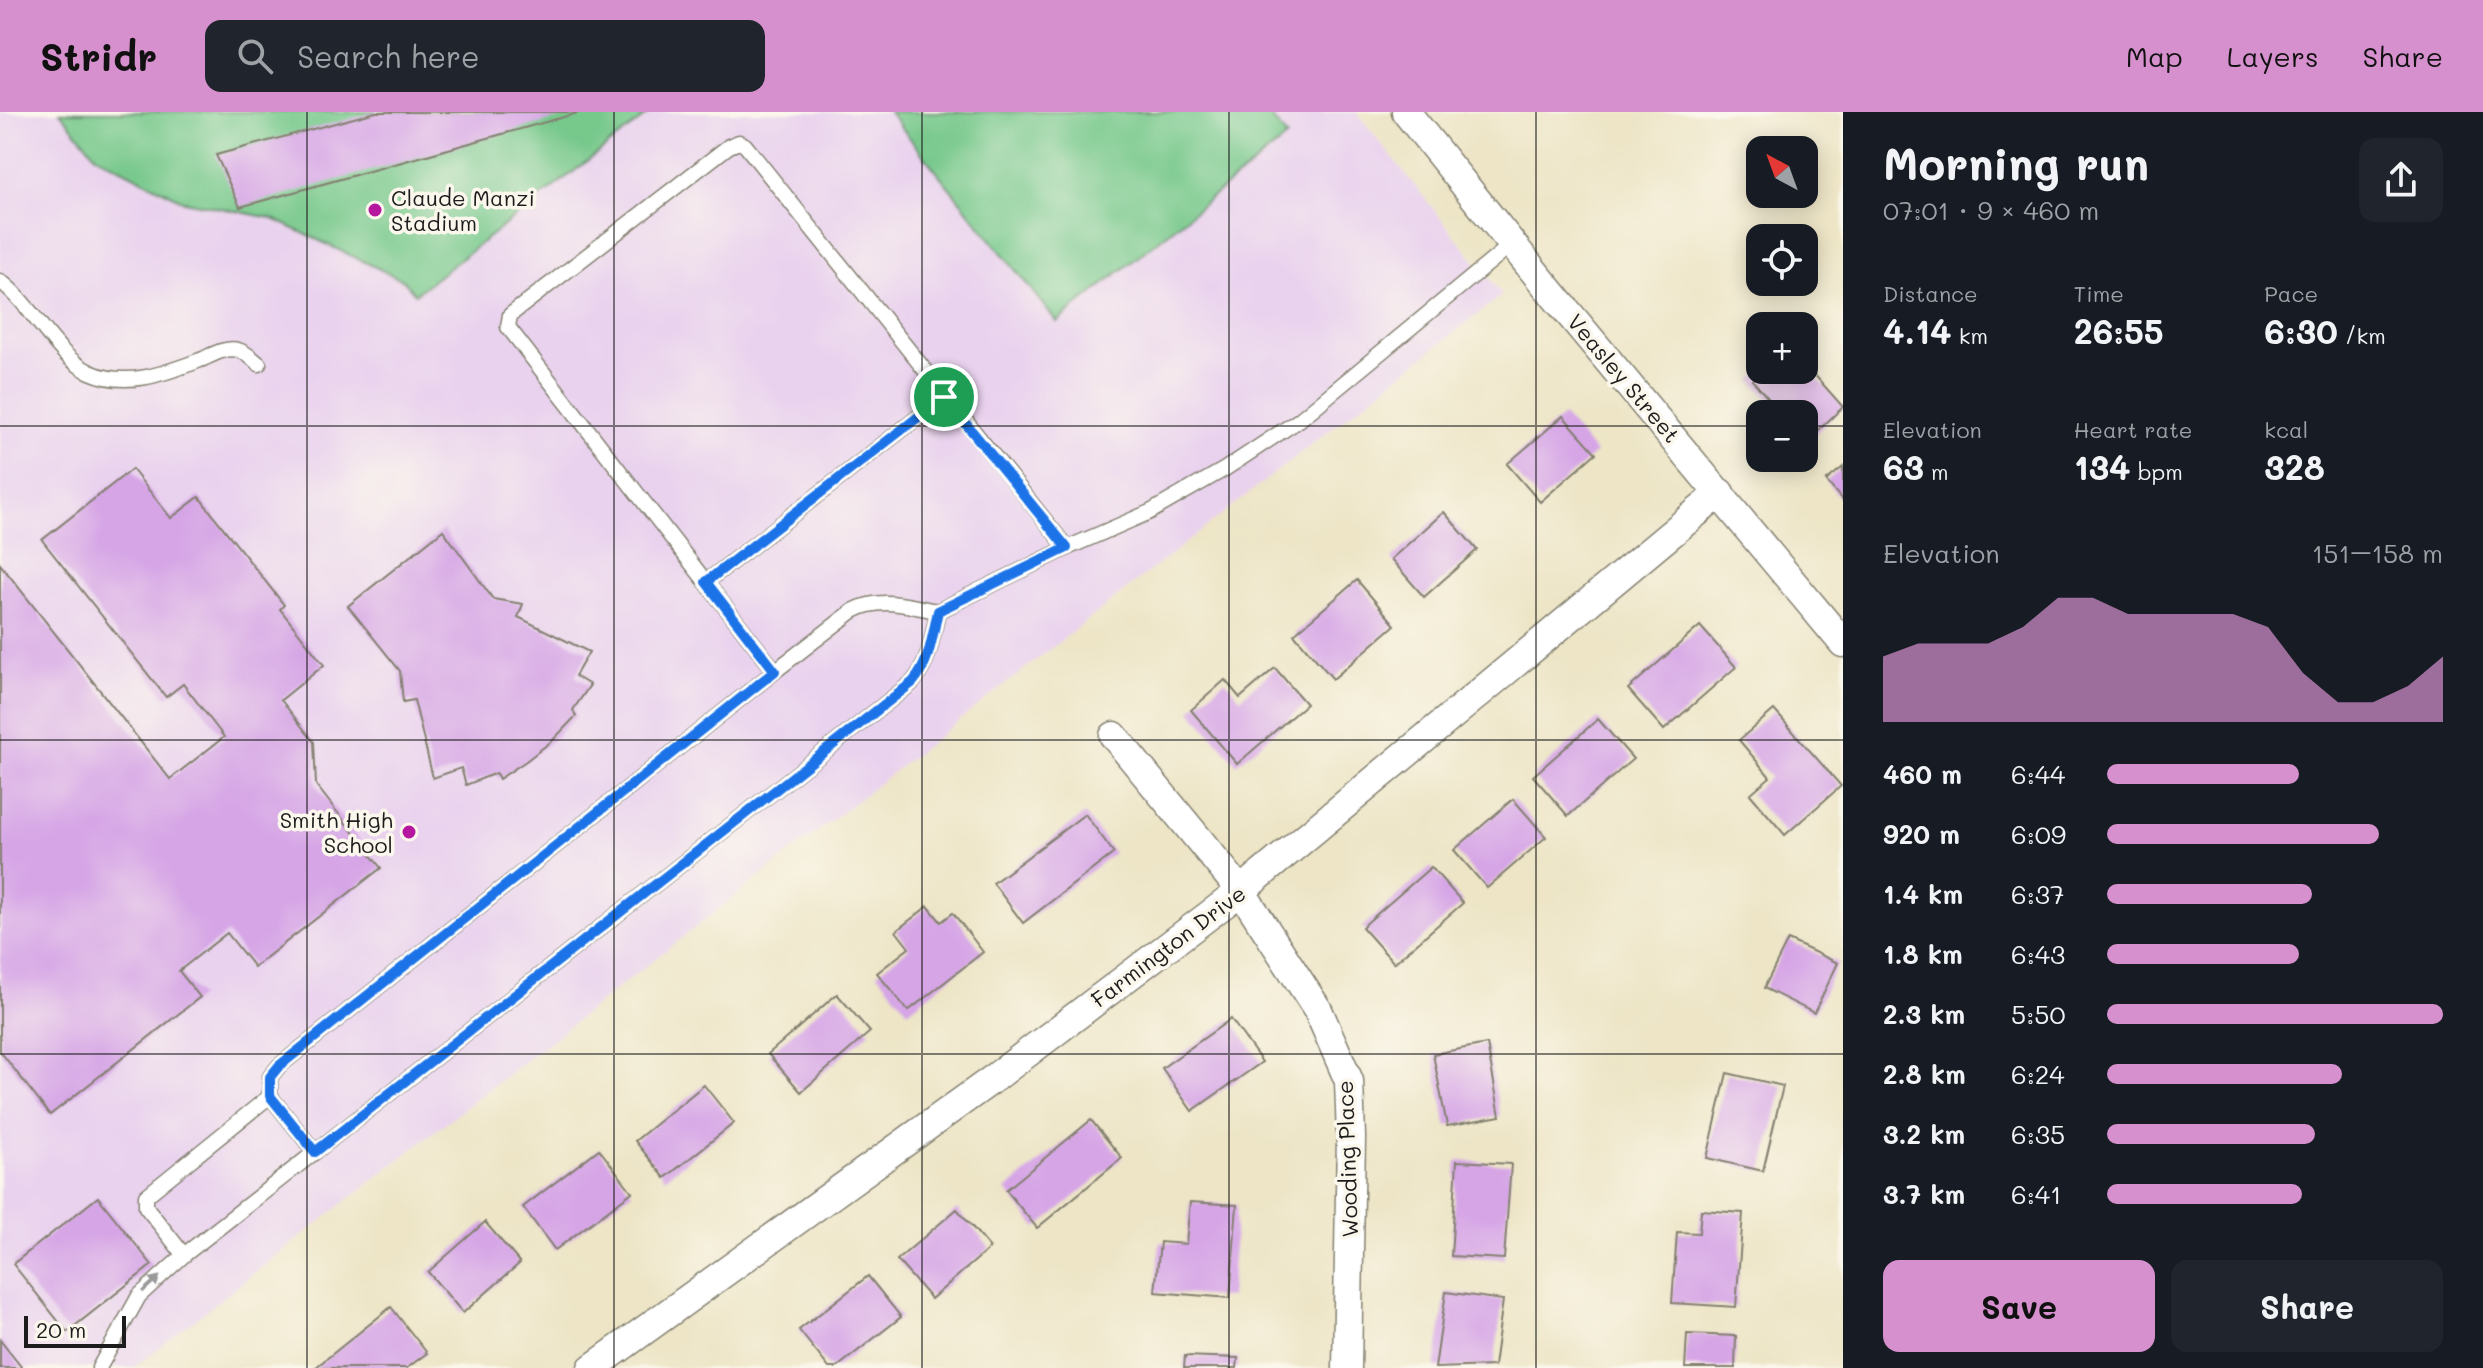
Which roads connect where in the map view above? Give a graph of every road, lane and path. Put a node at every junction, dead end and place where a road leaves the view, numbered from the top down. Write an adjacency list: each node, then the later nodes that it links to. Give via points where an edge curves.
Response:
1 (1406, 112): 2 (street, Veasley Street)
2 (1512, 244): 6 (street, Veasley Street); 7 (lane, via 1299,420 1150,512)
3 (0, 281): 4 (lane, via 92,374 157,377 228,349)
4 (259, 364)
5 (944, 397): 7 (lane); 8 (lane); 8 (lane, via 739,142 510,315 508,327)
6 (1720, 493): 10 (street, Veasley Street); 13 (street, Farmington Drive)
7 (1067, 548): 9 (lane)
8 (706, 582): 11 (lane)
9 (938, 611): 11 (lane, via 867,603); 15 (lane, via 927,661 913,682)
10 (1843, 643)
11 (775, 671): 14 (lane, via 279,1066 270,1077)
12 (1114, 736): 13 (street, Wooding Place)
13 (1241, 891): 18 (street, Farmington Drive, via 997,1076); 19 (street, Wooding Place, via 1318,1010 1349,1081)
14 (270, 1096): 15 (lane); 16 (lane, via 146,1196 146,1207)
15 (315, 1152): 16 (lane)
16 (184, 1255): 17 (lane, one-way to 16, via 139,1296)
17 (99, 1368)
18 (592, 1368)
19 (1347, 1368)

